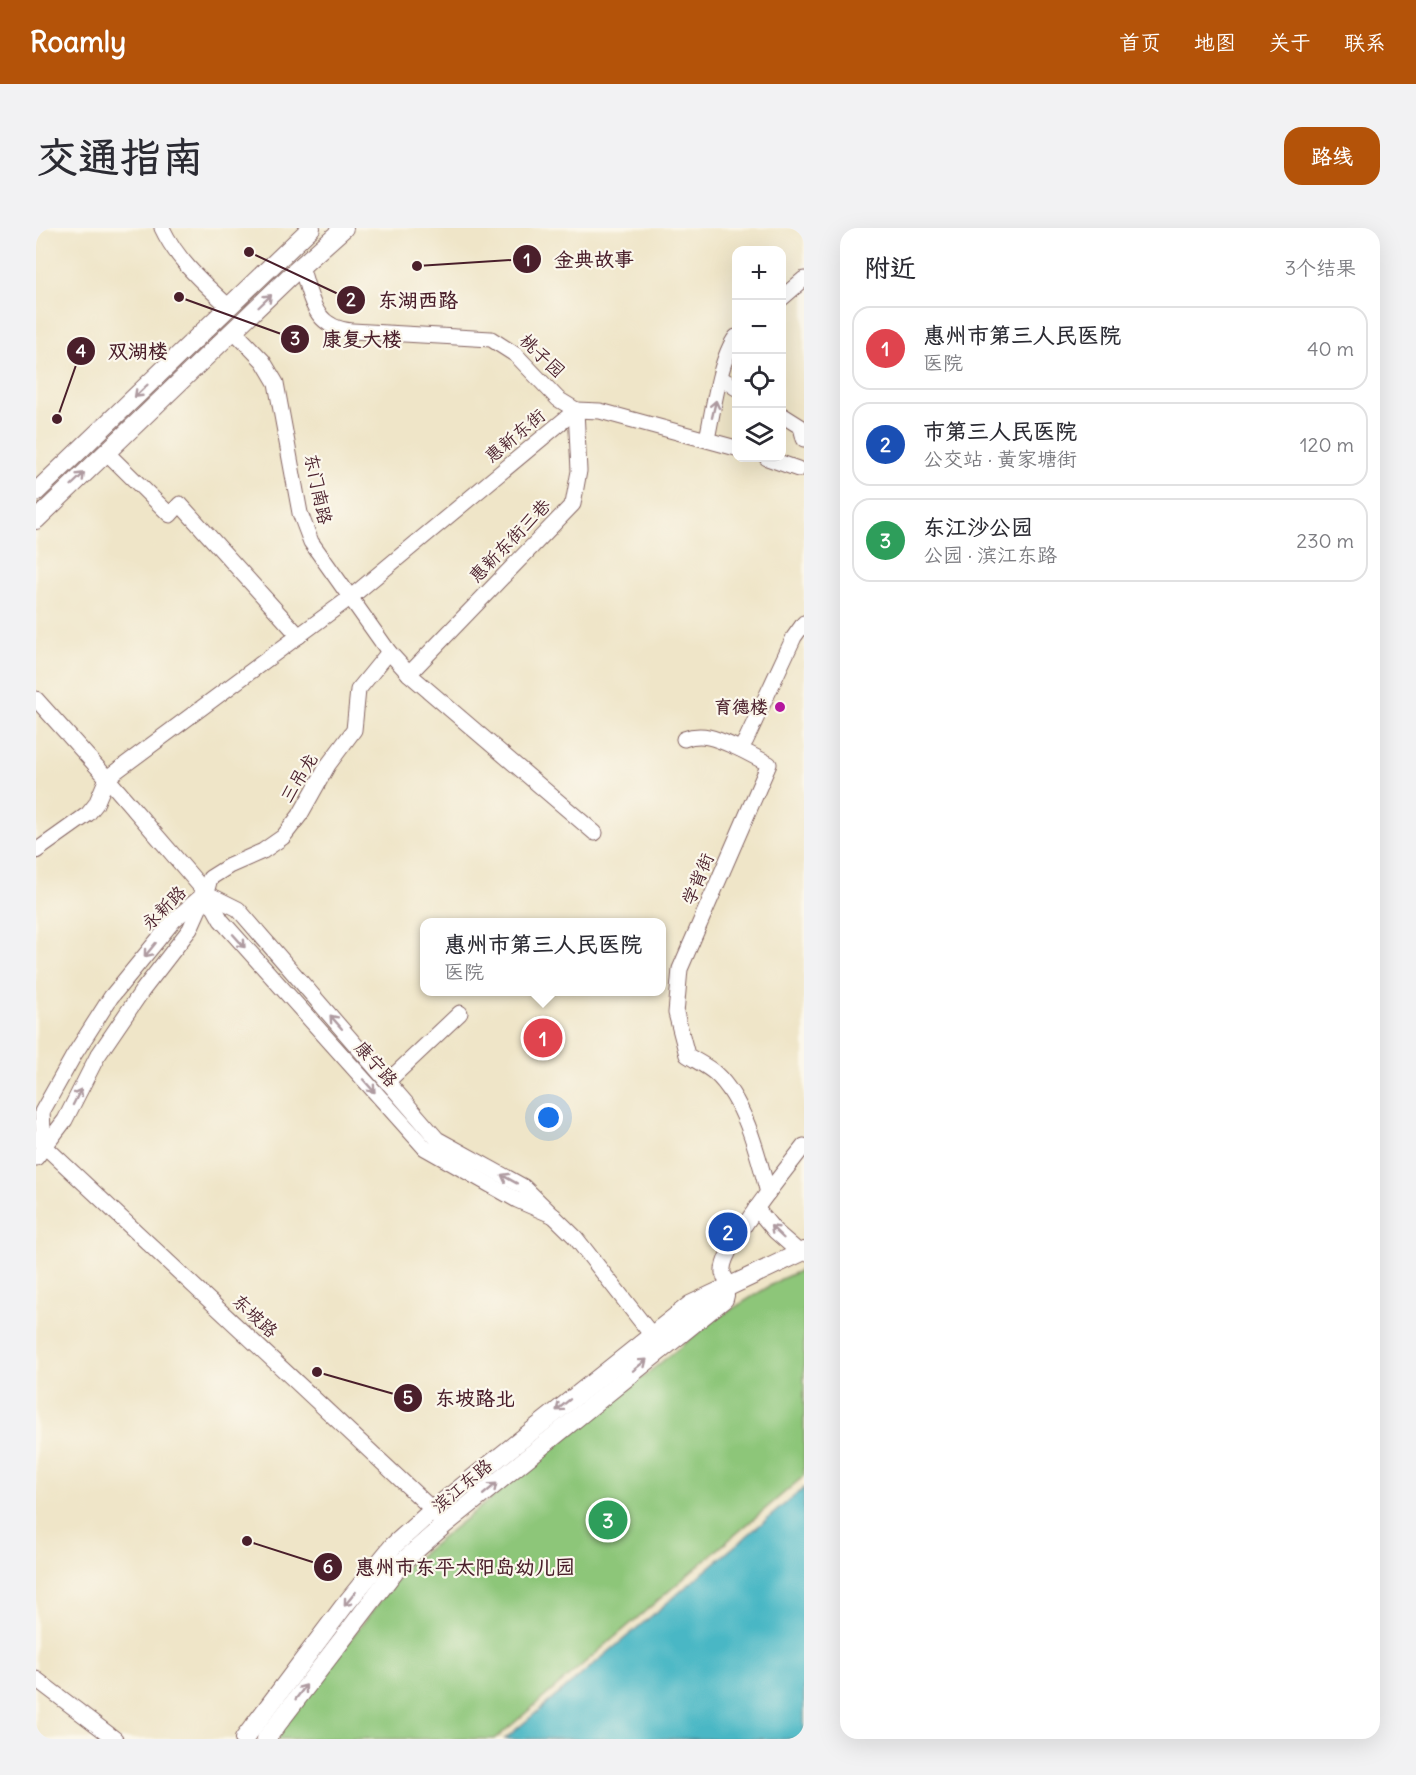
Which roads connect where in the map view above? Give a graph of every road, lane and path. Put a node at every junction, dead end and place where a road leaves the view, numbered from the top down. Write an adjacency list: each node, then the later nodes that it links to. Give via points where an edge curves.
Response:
1 (162, 228): 7 (street, via 187,267)
2 (311, 228): 7 (main road)
3 (344, 228): 4 (main road)
4 (301, 266): 8 (main road, one-way to 4); 12 (street, 桃子园, via 315,310 335,328 487,338 516,355 560,400)
5 (804, 279): 6 (street)
6 (786, 295)
7 (228, 306): 21 (main road, one-way to 21)
8 (234, 331): 17 (main road); 23 (street, 东门南路, via 274,378 304,528 320,557)
9 (732, 342): 10 (street)
10 (721, 378): 11 (street); 14 (street, one-way to 10)
11 (732, 385)
12 (576, 410): 14 (street, via 600,411); 23 (street, 惠新东街); 27 (street, 惠新东街三巷, via 579,471 573,504)
13 (786, 418): 15 (street, via 801,427)
14 (707, 439): 16 (street)
15 (804, 439)
16 (732, 447)
17 (106, 452): 22 (main road, one-way to 17); 25 (street, via 170,514 180,504)
18 (804, 454): 20 (street)
19 (778, 462): 20 (street)
20 (801, 470)
21 (36, 492)
22 (36, 520)
23 (351, 597): 25 (street, 惠新东街); 26 (street, 东门南路)
24 (804, 623): 30 (street)
25 (299, 636): 31 (street, 惠新东街)
26 (389, 652): 27 (street, 东门南路); 34 (street, 三吊龙, via 358,690 354,730 328,765 300,815 283,837 210,878)
27 (409, 674): 32 (street, 东门南路)
28 (36, 699): 31 (street, 康宁路)
29 (684, 739): 30 (street, via 708,735)
30 (740, 750): 39 (street, 学背街, via 769,764 680,969 676,1013 687,1055 716,1074 737,1102)
31 (107, 778): 33 (street, via 88,814); 34 (street, 康宁路)
32 (595, 833)
33 (36, 851)
34 (206, 893): 36 (street, 康宁路, one-way to 34, via 238,909); 38 (street, 永新路, one-way to 34, via 65,1120 97,1057 190,929); 38 (street, 永新路, one-way to 38, via 174,920 111,997 42,1112); 41 (street, 康宁路, one-way to 41, via 221,920 425,1148 517,1200)
35 (460, 1013): 36 (street)
36 (387, 1082): 41 (street, 康宁路, one-way to 36, via 524,1187 437,1139)
37 (804, 1146): 39 (street)
38 (39, 1147): 45 (street, 东坡路)
39 (768, 1193): 40 (street)
40 (756, 1208): 42 (street, one-way to 40, via 775,1231); 43 (street, via 726,1258 723,1273)
41 (554, 1216): 44 (street, 康宁路)
42 (802, 1252): 43 (main road, 滨江东路)
43 (730, 1286): 44 (main road, 滨江东路, via 690,1305); 46 (main road, 滨江东路, one-way to 43, via 724,1299)
44 (651, 1334): 45 (main road, 滨江东路, one-way to 45)
45 (432, 1510): 46 (street, 东坡路); 49 (main road, 滨江东路, one-way to 49, via 393,1546)
46 (444, 1526): 50 (main road, 滨江东路, one-way to 46, via 400,1564)
47 (36, 1679): 48 (street)
48 (115, 1739)
49 (244, 1739)
50 (266, 1739)

